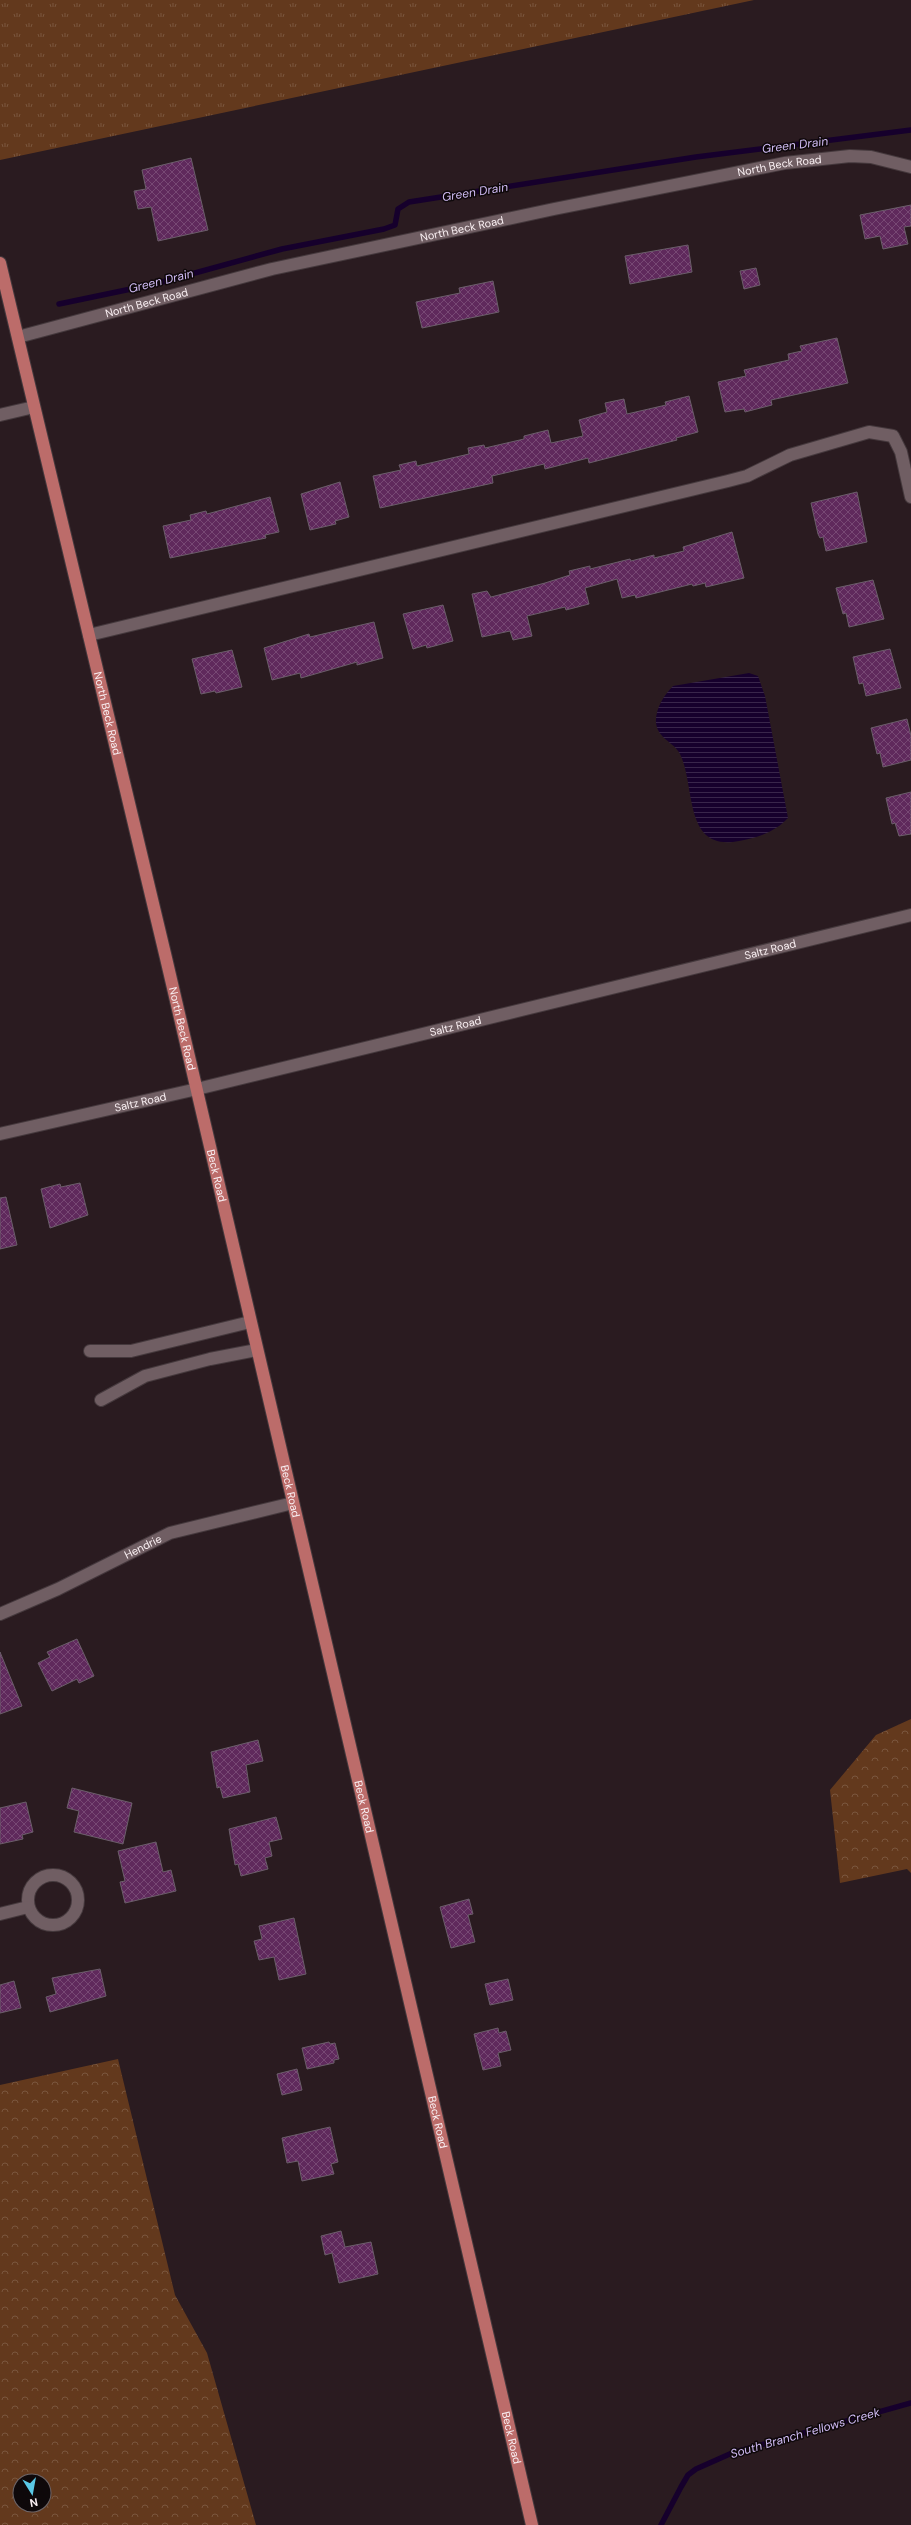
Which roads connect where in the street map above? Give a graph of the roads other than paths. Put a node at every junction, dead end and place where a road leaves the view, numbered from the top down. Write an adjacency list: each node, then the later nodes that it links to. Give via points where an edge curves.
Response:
1 (911, 167): 3 (street, North Beck Road, via 870,157 825,158 785,163 272,269)
2 (0, 263): 3 (main road, North Beck Road)
3 (18, 337): 4 (main road, North Beck Road)
4 (34, 407): 5 (street); 7 (main road, North Beck Road)
5 (0, 415)
6 (911, 497): 7 (street, via 901,452 893,436 869,432 790,455 747,476 728,481)
7 (89, 635): 9 (main road, North Beck Road)
8 (911, 915): 9 (street, Saltz Road)
9 (196, 1089): 10 (street, Saltz Road); 11 (main road, Beck Road)
10 (0, 1134)
11 (250, 1322): 12 (main road, Beck Road); 13 (street, via 132,1351)
12 (257, 1350): 14 (street, via 145,1376); 15 (main road, Beck Road)
13 (90, 1351)
14 (101, 1400)
15 (293, 1504): 16 (street, Hendrie, via 170,1533 58,1589); 19 (main road, Beck Road)
16 (0, 1614)
17 (28, 1907): 17 (street, via 38,1921 50,1926 59,1925 75,1914 78,1906 77,1892 72,1884 61,1876 46,1876 31,1886); 18 (street)
18 (0, 1914)
19 (532, 2525)

